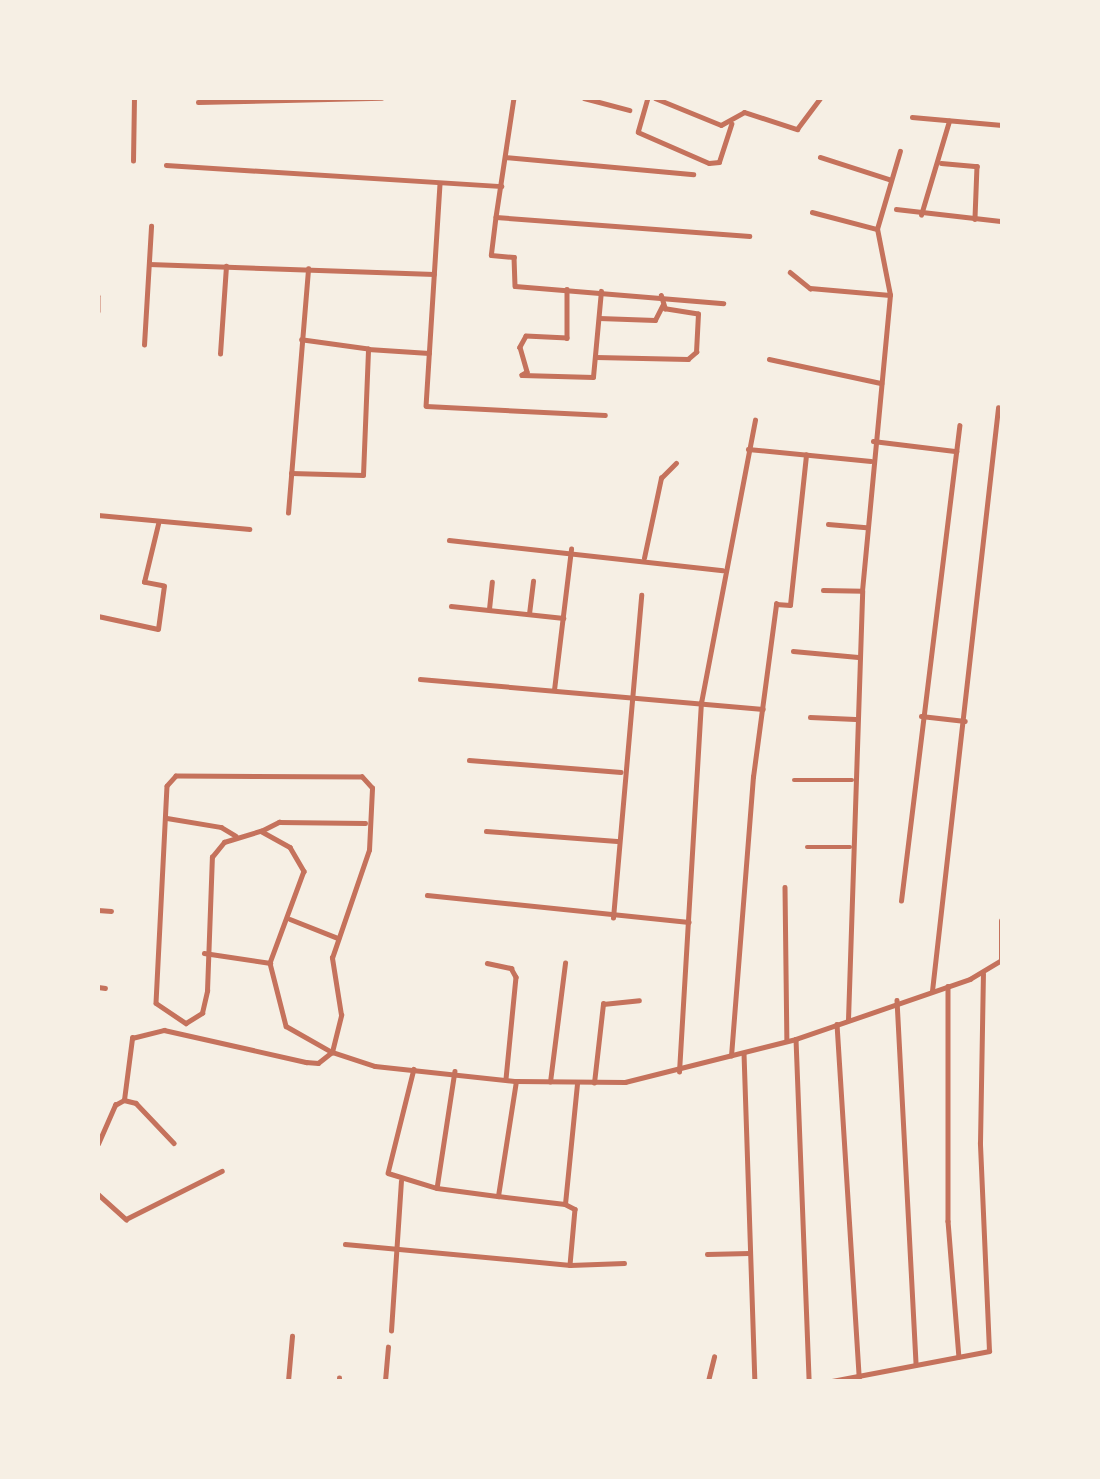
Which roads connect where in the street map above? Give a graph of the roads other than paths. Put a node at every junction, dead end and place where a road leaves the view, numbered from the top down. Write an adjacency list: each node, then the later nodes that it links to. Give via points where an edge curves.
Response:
1 (134, 98): 18 (street)
2 (381, 98): 9 (street)
3 (514, 98): 16 (street)
4 (584, 98): 10 (street)
5 (631, 98): 6 (street)
6 (645, 98): 13 (street, via 638,132 709,163 719,162)
7 (655, 98): 13 (street)
8 (820, 98): 13 (street, via 797,129 744,112)
9 (198, 102)
10 (629, 110)
11 (912, 117): 12 (street)
12 (949, 121): 14 (street); 19 (street)
13 (731, 124)
14 (1002, 125)
15 (900, 151): 22 (street)
16 (505, 157): 21 (street); 24 (street)
17 (820, 157): 22 (street)
18 (133, 160)
19 (941, 163): 27 (street); 29 (street, via 978,166)
20 (166, 165): 23 (street)
21 (693, 174)
22 (889, 179): 32 (street)
23 (440, 184): 24 (street); 38 (street)
24 (501, 186): 28 (street)
25 (896, 209): 27 (street)
26 (812, 212): 32 (street)
27 (922, 215): 29 (street)
28 (496, 217): 33 (street); 39 (street, via 491,256 514,257 515,286)
29 (975, 219): 30 (street)
30 (1002, 220)
31 (152, 226): 34 (street)
32 (877, 229): 41 (street)
33 (749, 236)
34 (149, 264): 35 (street); 49 (street)
35 (226, 266): 36 (street); 52 (street)
36 (308, 269): 38 (street); 48 (street)
37 (790, 272): 41 (street, via 810,288)
38 (434, 274): 51 (street)
39 (567, 289): 40 (street); 53 (street, via 567,338 526,336 520,347 527,372 522,375 593,377)
40 (601, 291): 43 (street); 47 (street)
41 (890, 295): 55 (street)
42 (98, 296): 46 (street)
43 (661, 296): 44 (street); 45 (street)
44 (723, 303)
45 (662, 306): 47 (street, via 655,320); 53 (street, via 698,314 698,344 690,357)
46 (98, 311)
47 (599, 318): 53 (street)
48 (302, 340): 50 (street); 66 (street)
49 (144, 345)
50 (368, 349): 51 (street); 66 (street, via 363,475)
51 (429, 353): 57 (street, via 426,406)
52 (220, 354)
53 (596, 357)
54 (769, 359): 55 (street)
55 (881, 383): 60 (street)
56 (998, 408): 97 (street)
57 (605, 415)
58 (755, 420): 61 (street)
59 (959, 426): 62 (street)
60 (873, 441): 62 (street); 64 (street)
61 (748, 449): 63 (street); 76 (street)
62 (956, 451): 95 (street)
63 (806, 455): 64 (street); 93 (street, via 790,605 776,604)
64 (870, 461): 71 (street)
65 (676, 463): 75 (street, via 661,478)
66 (291, 473): 67 (street)
67 (288, 513)
68 (98, 515): 69 (street)
69 (158, 524): 72 (street); 85 (street, via 144,582 164,586 158,629)
70 (828, 524): 71 (street)
71 (866, 527): 80 (street)
72 (248, 529)
73 (449, 540): 74 (street)
74 (571, 549): 75 (street); 86 (street)
75 (644, 558): 76 (street)
76 (722, 570): 92 (street)
77 (533, 581): 84 (street)
78 (492, 582): 83 (street)
79 (823, 590): 80 (street)
80 (862, 591): 88 (street)
81 (641, 595): 91 (street)
82 (451, 606): 83 (street)
83 (489, 609): 84 (street)
84 (529, 614): 86 (street)
85 (98, 616)
86 (563, 618): 90 (street)
87 (793, 651): 88 (street)
88 (858, 657): 96 (street)
89 (420, 679): 90 (street)
90 (554, 690): 91 (street)
91 (628, 696): 92 (street); 99 (street)
92 (701, 703): 93 (street); 117 (street)
93 (763, 709): 138 (street)
94 (810, 716): 96 (street)
95 (921, 716): 97 (street); 112 (street)
96 (855, 719): 101 (street)
97 (965, 721): 129 (street)
98 (469, 760): 99 (street)
99 (621, 772): 107 (street)
100 (794, 780): 101 (street)
101 (852, 780): 109 (street)
102 (166, 818): 106 (street, via 220,827); 119 (street, via 167,786 176,776 369,782 367,861); 120 (street, via 156,978 162,1012 186,1023 202,1013)
103 (365, 823): 104 (street, via 279,822)
104 (261, 831): 106 (street); 116 (street, via 290,846 302,862)
105 (486, 831): 107 (street)
106 (236, 836): 120 (street, via 212,857)
107 (617, 841): 115 (street)
108 (807, 847): 109 (street)
109 (850, 847): 132 (street)
110 (785, 887): 135 (street)
111 (427, 895): 115 (street)
112 (901, 901)
113 (98, 910): 114 (street)
114 (111, 911)
115 (613, 918): 117 (street)
116 (289, 919): 119 (street); 122 (street)
117 (689, 922): 141 (street)
118 (1002, 922): 121 (street)
119 (338, 938): 136 (street, via 331,971 341,1015)
120 (204, 953): 122 (street)
121 (1001, 961): 125 (street)
122 (271, 963): 136 (street, via 286,1026)
123 (487, 963): 142 (street, via 511,968 516,977)
124 (565, 963): 144 (street)
125 (983, 974): 126 (street); 166 (street, via 980,1143 989,1351)
126 (948, 986): 129 (street); 166 (street, via 948,1221)
127 (98, 987): 128 (street)
128 (105, 988)
129 (932, 991): 131 (street)
130 (639, 1000): 146 (street, via 603,1004)
131 (897, 1000): 132 (street); 167 (street)
132 (848, 1020): 133 (street)
133 (837, 1024): 134 (street); 168 (street)
134 (796, 1039): 135 (street); 173 (street)
135 (787, 1041): 137 (street)
136 (332, 1052): 139 (street, via 375,1066); 147 (street, via 318,1063 306,1062 164,1030 132,1038)
137 (744, 1053): 138 (street); 158 (street)
138 (731, 1056): 141 (street)
139 (414, 1069): 140 (street); 151 (street, via 386,1164)
140 (455, 1071): 142 (street); 152 (street)
141 (679, 1072): 146 (street)
142 (506, 1079): 143 (street)
143 (516, 1081): 144 (street); 154 (street)
144 (550, 1082): 145 (street)
145 (577, 1083): 146 (street); 155 (street)
146 (594, 1083)
147 (124, 1100): 148 (street, via 136,1103); 149 (street, via 115,1105)
148 (174, 1143)
149 (98, 1144)
150 (222, 1171): 153 (street, via 126,1219)
151 (401, 1181): 152 (street); 157 (street)
152 (437, 1188): 154 (street)
153 (98, 1194)
154 (498, 1196): 155 (street)
155 (565, 1204): 161 (street, via 575,1209)
156 (345, 1244): 157 (street)
157 (397, 1248): 161 (street); 162 (street)
158 (750, 1253): 159 (street); 172 (street)
159 (707, 1254)
160 (624, 1263): 161 (street)
161 (570, 1265)
162 (391, 1331)
163 (292, 1336): 169 (street)
164 (388, 1346): 170 (street)
165 (714, 1357): 171 (street)
166 (959, 1357): 167 (street)
167 (916, 1365): 168 (street)
168 (859, 1378): 174 (street)
169 (288, 1381)
170 (385, 1381)
171 (708, 1381)
172 (755, 1381)
173 (809, 1381)
174 (832, 1381)

